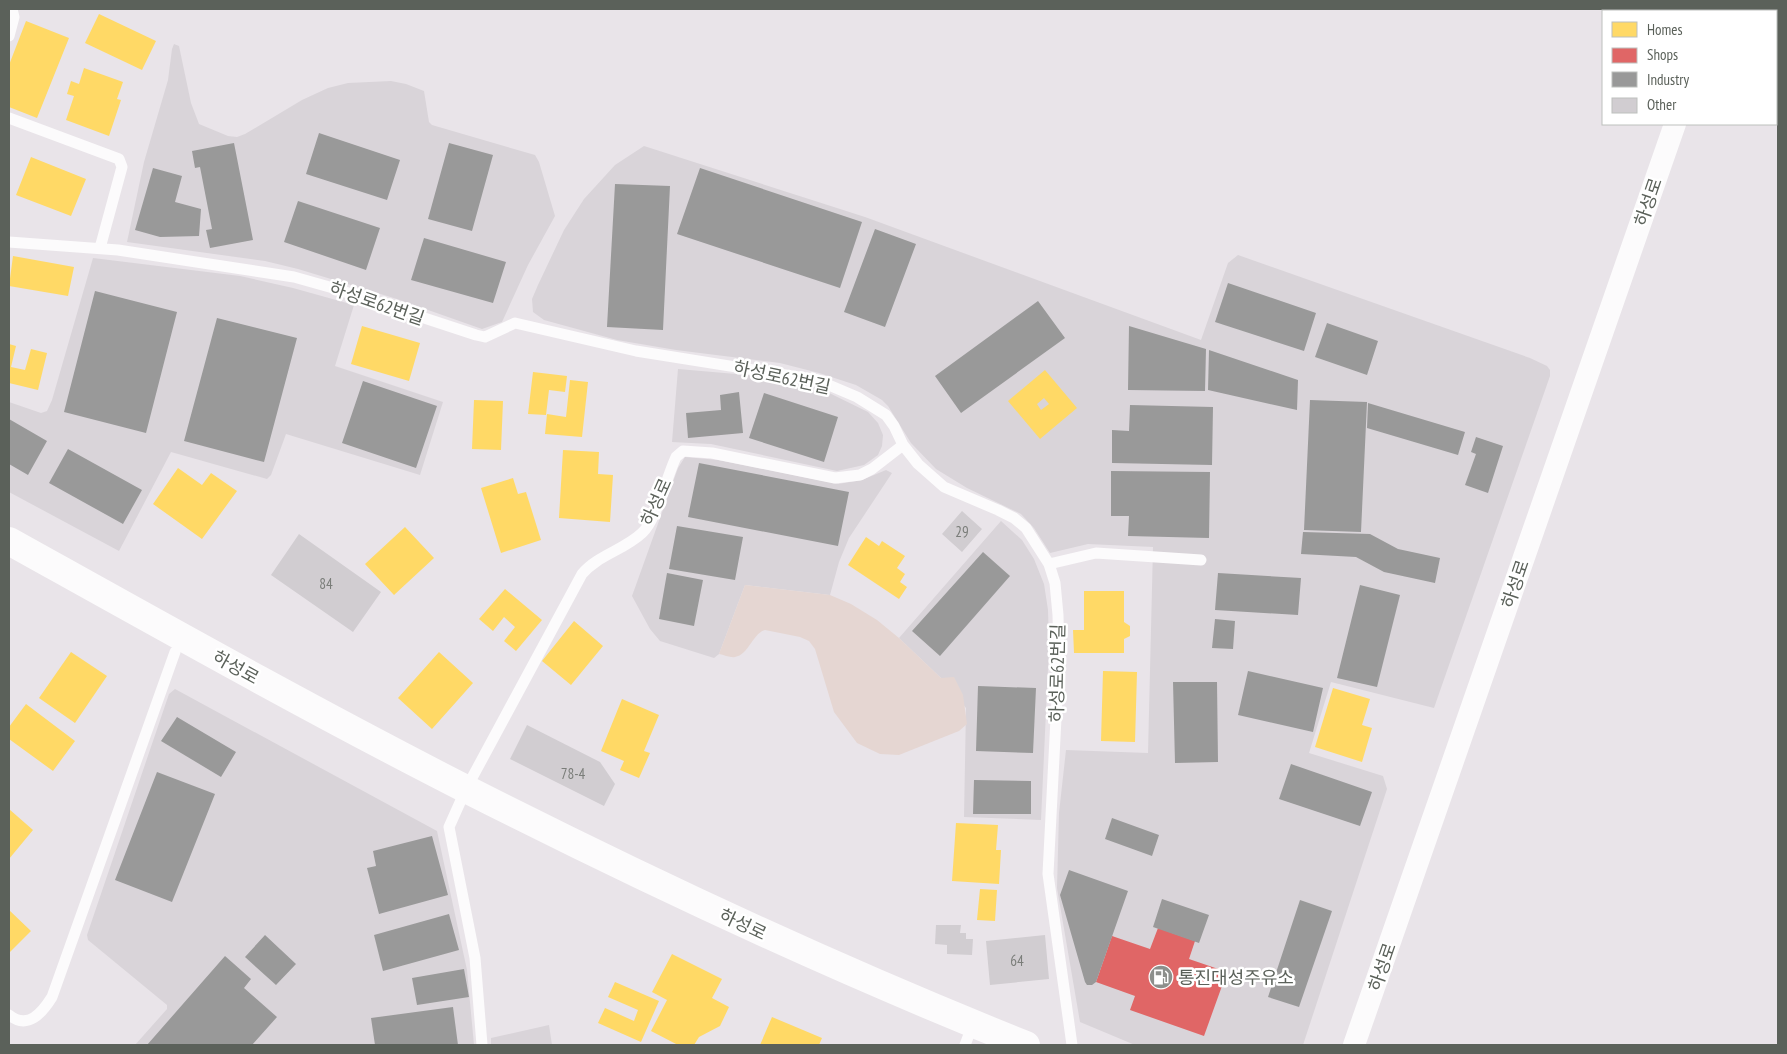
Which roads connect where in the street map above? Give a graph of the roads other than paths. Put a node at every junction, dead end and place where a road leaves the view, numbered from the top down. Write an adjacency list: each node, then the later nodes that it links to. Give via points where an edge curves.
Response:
1 (12, 9): 2 (lane, via 14,17)
2 (9, 36)
3 (9, 118): 6 (lane, via 119,159 122,167)
4 (1675, 125): 19 (street, 하성로)
5 (9, 242): 6 (lane, 하성로62번길)
6 (100, 248): 7 (lane, 하성로62번길, via 294,277 476,336 485,337 515,323 636,351 817,380 874,405 894,426)
7 (903, 445): 11 (lane, 하성로62번길, via 918,464 944,487 1014,518 1026,528); 13 (lane, 하성로, via 860,475 835,478 692,450 679,453 643,532 592,564 575,583)
8 (9, 541): 13 (street, 하성로)
9 (1201, 560): 11 (lane, via 1096,552)
10 (9, 561): 12 (street, 하성로)
11 (1049, 564): 18 (lane, 하성로62번길, via 1055,583 1059,660 1048,874)
12 (175, 652): 13 (street, 하성로, via 348,748); 14 (lane, via 52,997 34,1019 23,1022)
13 (462, 796): 15 (street, 하성로, via 794,948); 16 (lane, via 449,834 475,958)
14 (9, 1015)
15 (972, 1038): 17 (street, 하성로)
16 (482, 1045)
17 (1026, 1045)
18 (1072, 1045)
19 (1354, 1045)

